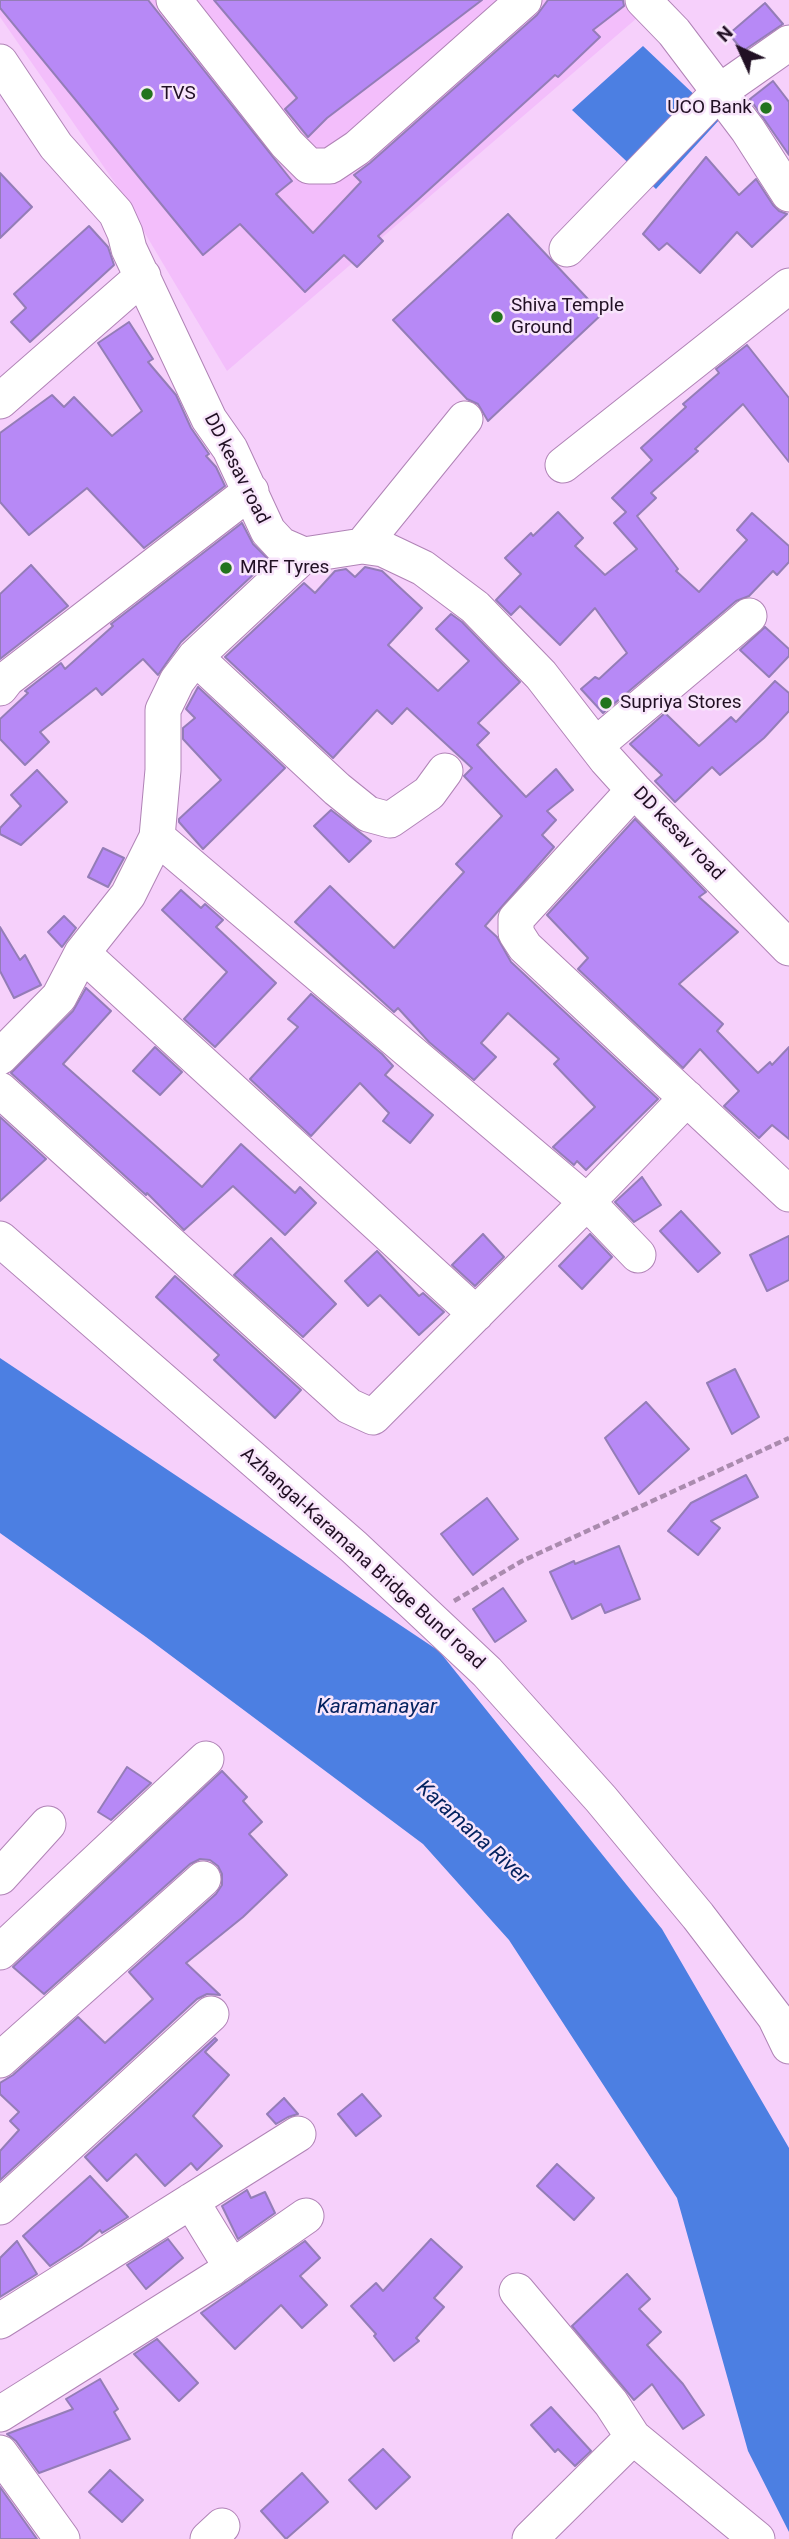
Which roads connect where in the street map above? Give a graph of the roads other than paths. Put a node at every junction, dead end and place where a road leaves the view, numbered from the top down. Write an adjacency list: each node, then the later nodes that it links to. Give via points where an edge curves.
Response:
1 (174, 0): 2 (street, via 287,144 309,166 330,166 357,148)
2 (524, 0)
3 (643, 0): 6 (street, via 674,32)
4 (789, 43): 6 (street)
5 (0, 62): 9 (street, DD kesav road, via 56,146 116,213)
6 (719, 92): 7 (street); 8 (street)
7 (789, 194)
8 (567, 249)
9 (143, 276): 11 (street); 14 (street, DD kesav road, via 209,419)
10 (789, 286): 13 (street)
11 (0, 401)
12 (465, 419): 15 (street)
13 (563, 465)
14 (251, 491): 16 (street, DD kesav road, via 268,531 281,545); 19 (street)
15 (362, 546): 16 (street, DD kesav road); 20 (street, DD kesav road, via 383,548 423,568 475,607 541,675)
16 (304, 555): 18 (street)
17 (749, 616): 20 (street)
18 (195, 657): 21 (street, via 368,814 390,820 429,793); 23 (street, via 163,710)
19 (0, 688)
20 (596, 745): 22 (street, DD kesav road)
21 (445, 771)
22 (634, 790): 24 (street, DD kesav road); 28 (street, via 516,919 516,933 524,947)
23 (157, 837): 25 (street, via 128,895); 30 (street)
24 (789, 948)
25 (82, 953): 26 (street, via 59,997); 33 (street)
26 (0, 1057)
27 (0, 1090): 33 (street, via 349,1406 373,1417)
28 (687, 1098): 29 (street); 30 (street)
29 (789, 1194)
30 (587, 1202): 32 (street); 33 (street)
31 (0, 1240): 40 (street, Azhangal-Karamana Bridge Bund road, via 487,1672 698,1916 775,2017)
32 (638, 1255)
33 (476, 1314)
34 (206, 1759): 38 (street)
35 (48, 1824): 36 (street)
36 (0, 1877)
37 (204, 1879): 41 (street)
38 (0, 1952)
39 (211, 2014): 44 (street)
40 (789, 2046)
41 (0, 2060)
42 (298, 2134): 43 (street)
43 (191, 2201): 46 (street); 48 (street)
44 (0, 2207)
45 (306, 2216): 46 (street)
46 (232, 2268): 49 (street)
47 (517, 2291): 50 (street, via 611,2403)
48 (0, 2321)
49 (0, 2414)
50 (633, 2437): 53 (street); 54 (street)
51 (0, 2453): 52 (street)
52 (62, 2539)
53 (530, 2539)
54 (757, 2539)

